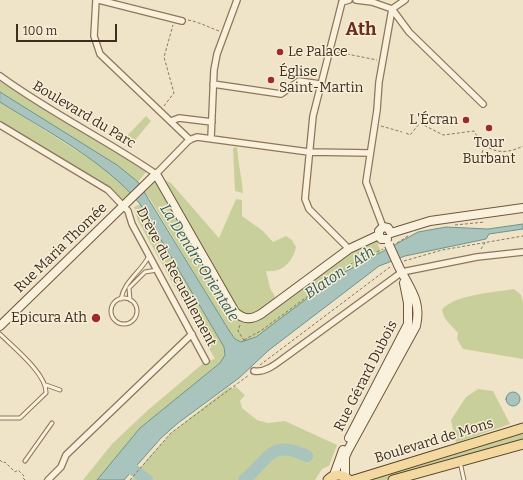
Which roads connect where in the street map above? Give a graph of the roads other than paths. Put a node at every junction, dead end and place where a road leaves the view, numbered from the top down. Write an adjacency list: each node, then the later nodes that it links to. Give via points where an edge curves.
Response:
1 (96, 0): 15 (street, via 94,36 100,54)
2 (99, 0): 10 (street)
3 (237, 0): 12 (street, via 217,54)
4 (349, 0): 7 (street)
5 (356, 0): 8 (street)
6 (404, 0): 9 (street)
7 (339, 1): 13 (street, via 330,51)
8 (372, 1): 9 (street)
9 (392, 9): 14 (street, via 409,32); 21 (street)
10 (182, 21)
11 (0, 76): 22 (street, Boulevard du Parc, via 120,150)
12 (213, 84): 13 (street, via 281,94 299,81); 16 (street)
13 (320, 84): 20 (street)
14 (483, 104)
15 (171, 121): 16 (street, via 180,118); 19 (street)
16 (212, 122): 18 (street)
17 (0, 125): 23 (street)
18 (211, 138): 19 (street, via 199,136); 20 (street)
19 (190, 140): 22 (street)
20 (309, 152): 21 (street); 28 (street, via 306,205)
21 (370, 153): 25 (street, via 367,185)
22 (153, 176): 23 (street, Rue Maria Thomée); 28 (street, via 241,318 249,319 261,314)
23 (126, 203): 30 (street, Drève du Recueillement, via 132,224); 35 (street, Rue Maria Thomée)
24 (523, 208): 27 (street, via 430,221)
25 (383, 227): 26 (street); 27 (street, via 388,228)
26 (379, 235): 27 (street, via 381,239); 28 (street)
27 (389, 242): 31 (street, bridge)
28 (349, 249)
29 (523, 252): 31 (street)
30 (149, 256): 32 (street, Drève du Recueillement); 33 (lane, via 145,265 123,288)
31 (400, 269): 39 (street, via 284,358); 48 (street, Rue Gérard Dubois, via 408,304 408,324 354,427); 49 (street, Rue Gérard Dubois, via 417,300 416,326 348,450 345,457)
32 (157, 270): 34 (lane, via 145,272 129,288); 37 (street, Drève du Recueillement)
33 (121, 299): 34 (lane); 34 (lane, via 110,307 112,319 118,323 128,323 138,316 138,309)
34 (130, 300)
35 (0, 326)
36 (0, 334): 40 (lane, via 42,377)
37 (192, 334): 38 (street, Drève du Recueillement); 50 (street, via 66,455 61,467)
38 (206, 361)
39 (256, 371)
40 (46, 385): 41 (lane); 42 (lane, via 46,393 20,418)
41 (60, 390)
42 (0, 418)
43 (52, 423): 46 (lane)
44 (523, 428): 51 (main road, Boulevard de Mons)
45 (523, 444): 47 (main road, Boulevard de Mons)
46 (25, 461)
47 (459, 461): 52 (main road, Boulevard de Mons); 53 (lane)
48 (331, 478): 49 (main road)
49 (347, 478)
50 (48, 480)
51 (354, 480)
52 (393, 480)
53 (464, 480)

